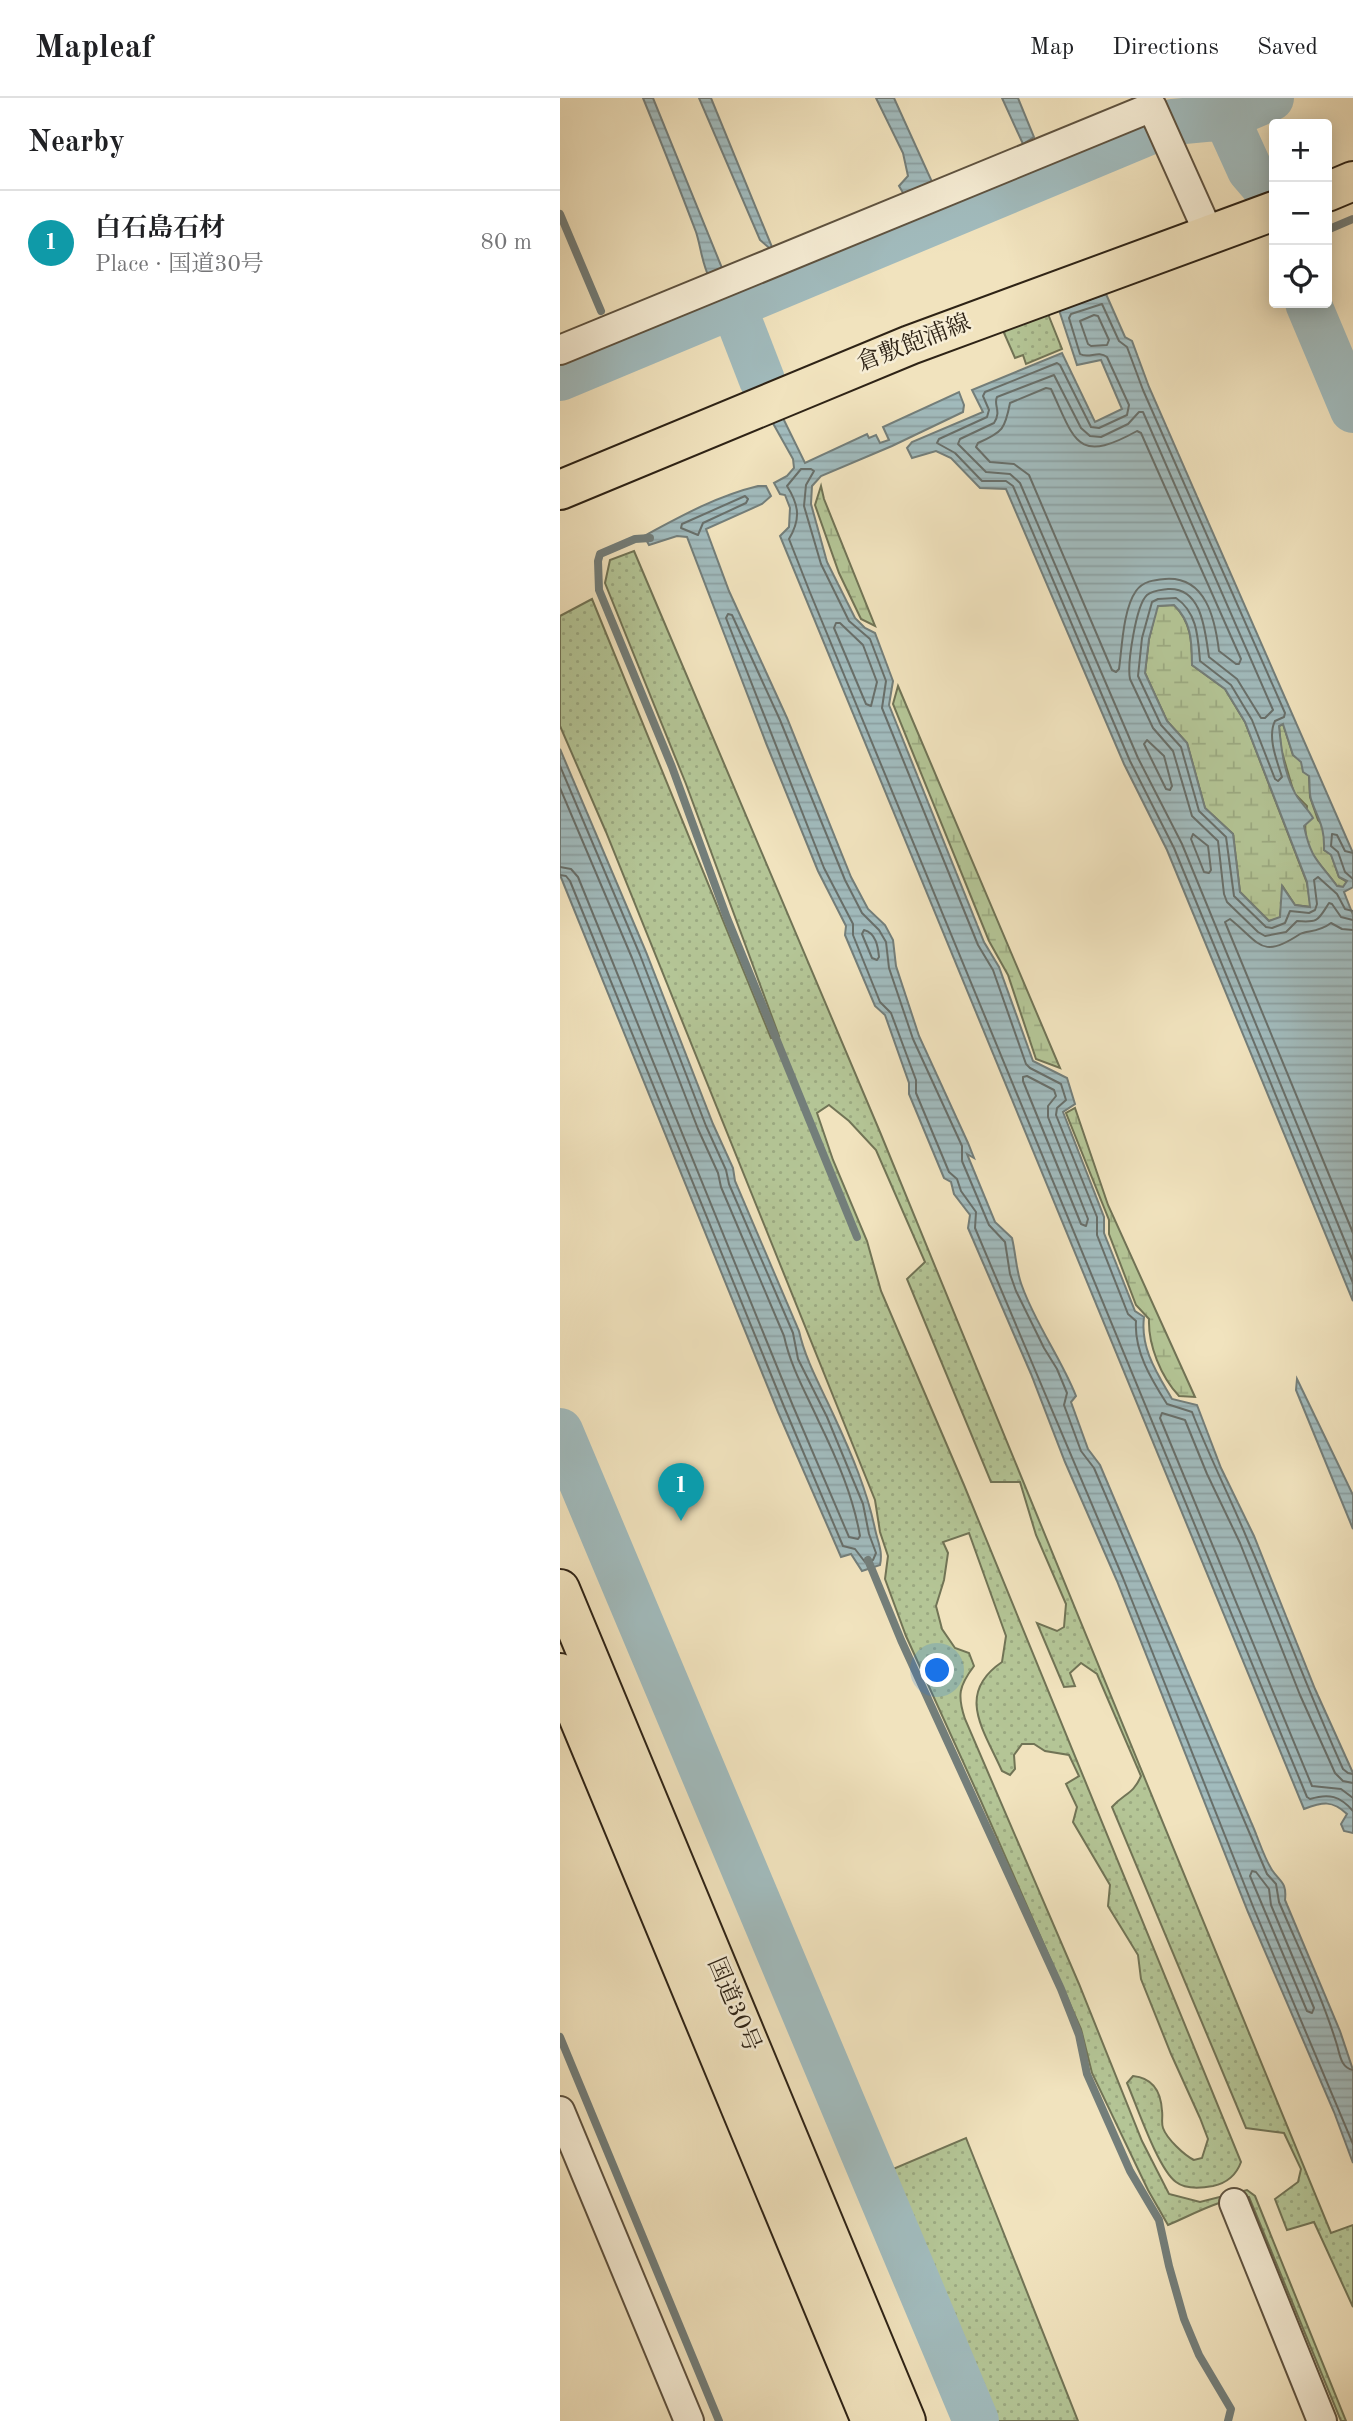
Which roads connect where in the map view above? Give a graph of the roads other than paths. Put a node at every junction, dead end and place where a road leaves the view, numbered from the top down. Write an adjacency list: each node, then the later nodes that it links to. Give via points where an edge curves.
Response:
1 (1353, 181): 2 (main road)
2 (1332, 190)
3 (1269, 213): 4 (main road, 倉敷飽浦線)
4 (1209, 234): 5 (street, via 1152,107); 6 (main road, 倉敷飽浦線, via 909,345)
5 (560, 350)
6 (560, 490)
7 (560, 1589): 13 (main road, 国道30号)
8 (560, 1673): 12 (main road, 国道30号)
9 (560, 2111): 11 (street)
10 (1234, 2203): 14 (street)
11 (689, 2421)
12 (871, 2421)
13 (906, 2421)
14 (1322, 2421)

